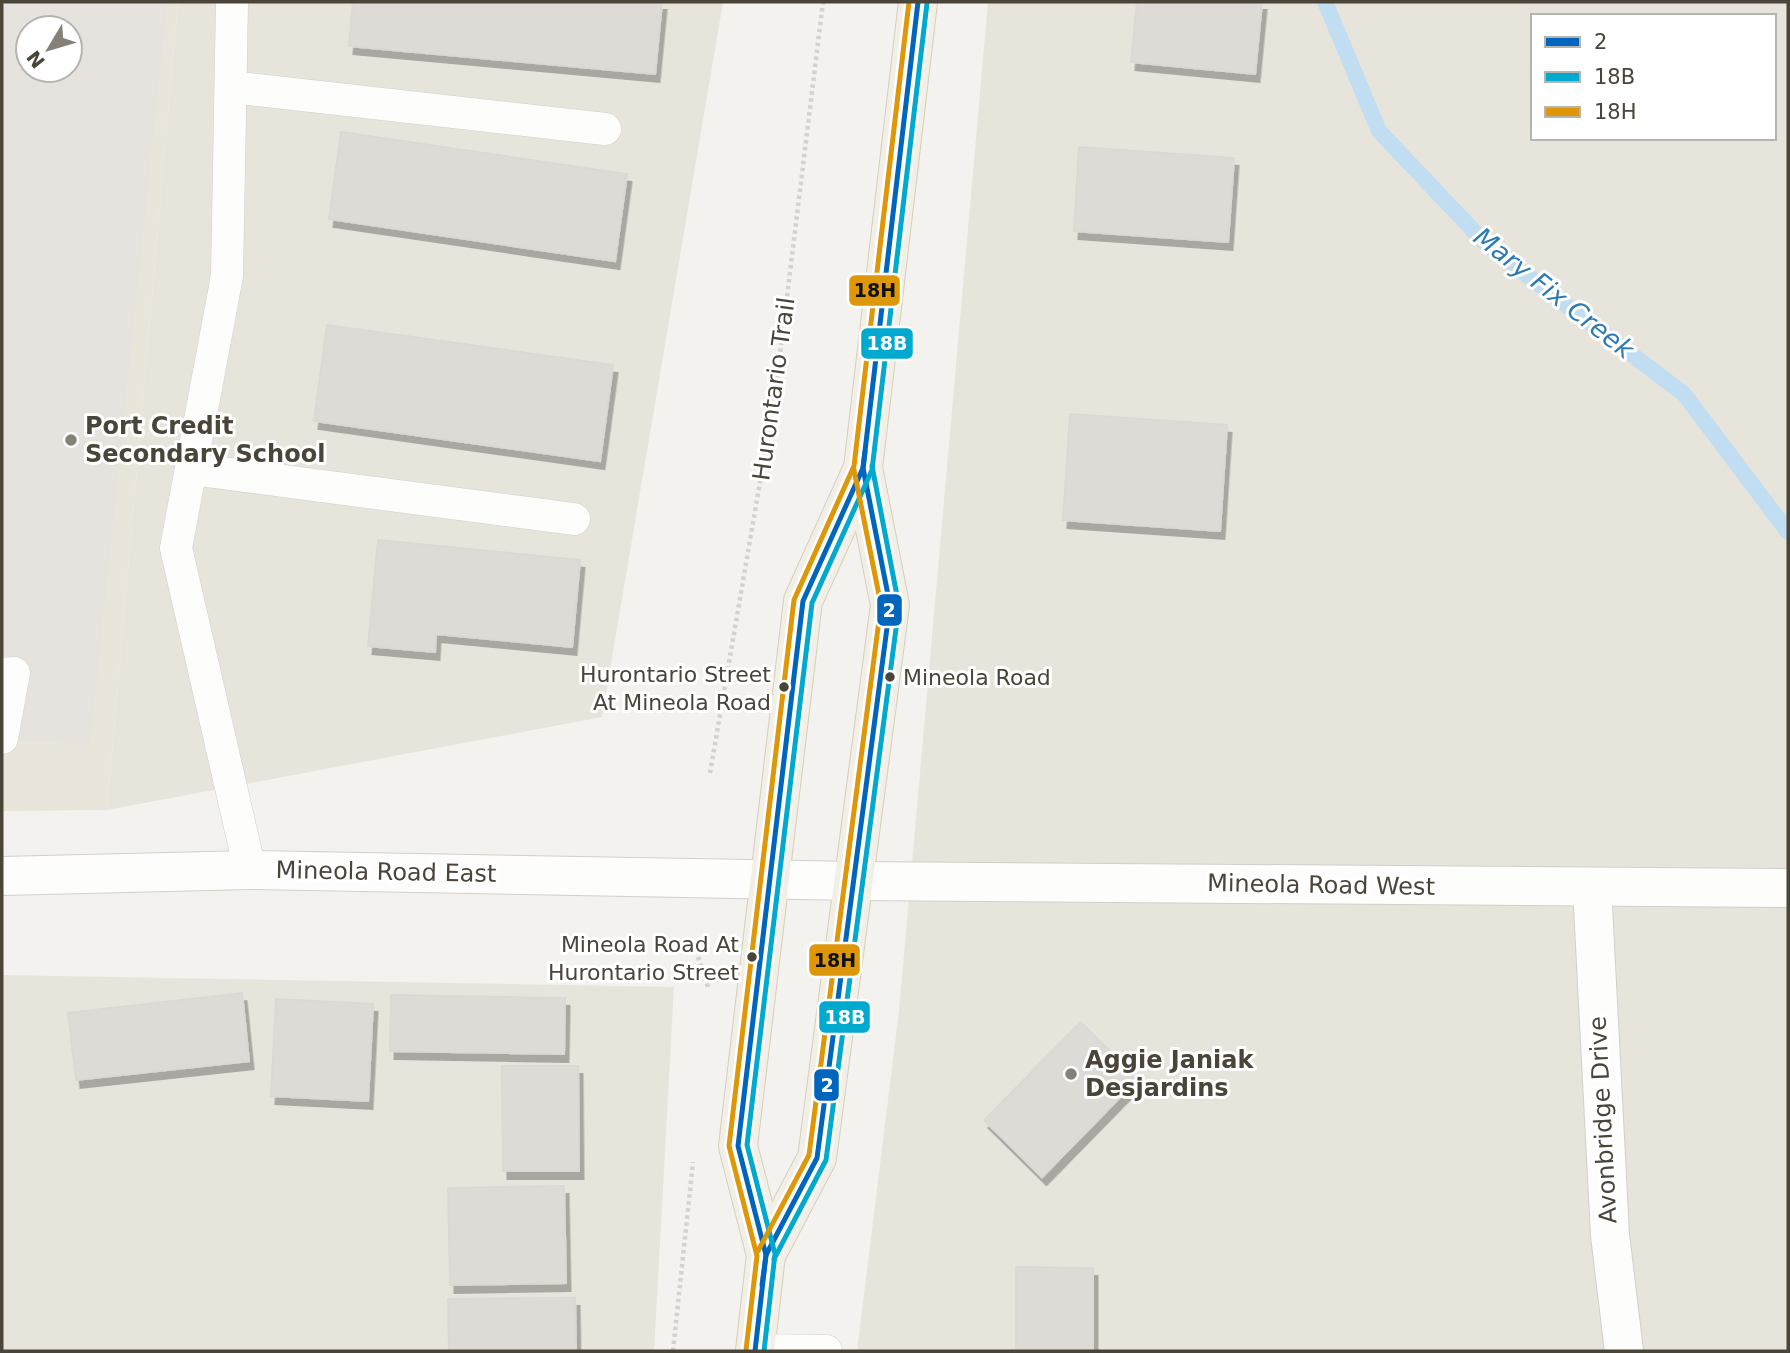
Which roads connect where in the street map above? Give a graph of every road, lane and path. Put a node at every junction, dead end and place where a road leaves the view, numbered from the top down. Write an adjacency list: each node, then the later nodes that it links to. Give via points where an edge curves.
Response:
1 (233, 2): 4 (lane)
2 (823, 2): 11 (path, Hurontario Trail, via 775,396)
3 (918, 2): 6 (main road)
4 (231, 87): 5 (lane); 7 (lane, via 227,276)
5 (605, 129)
6 (863, 468): 14 (main road, via 803,601); 15 (main road, via 890,605)
7 (191, 470): 8 (lane); 12 (lane, via 176,548)
8 (574, 519)
9 (2, 674): 10 (lane, via 14,673)
10 (2, 738)
11 (710, 774)
12 (250, 870): 13 (street, Mineola Road East); 14 (street, Mineola Road East)
13 (2, 876)
14 (770, 879): 15 (street); 18 (main road, via 738,1146)
15 (853, 881): 16 (street, Mineola Road West); 18 (main road, via 817,1158)
16 (1592, 887): 17 (street, Mineola Road West); 21 (street, Avonbridge Drive, via 1610,1235)
17 (1788, 888)
18 (766, 1255): 19 (main road)
19 (755, 1351): 20 (lane)
20 (826, 1351)
21 (1624, 1351)

